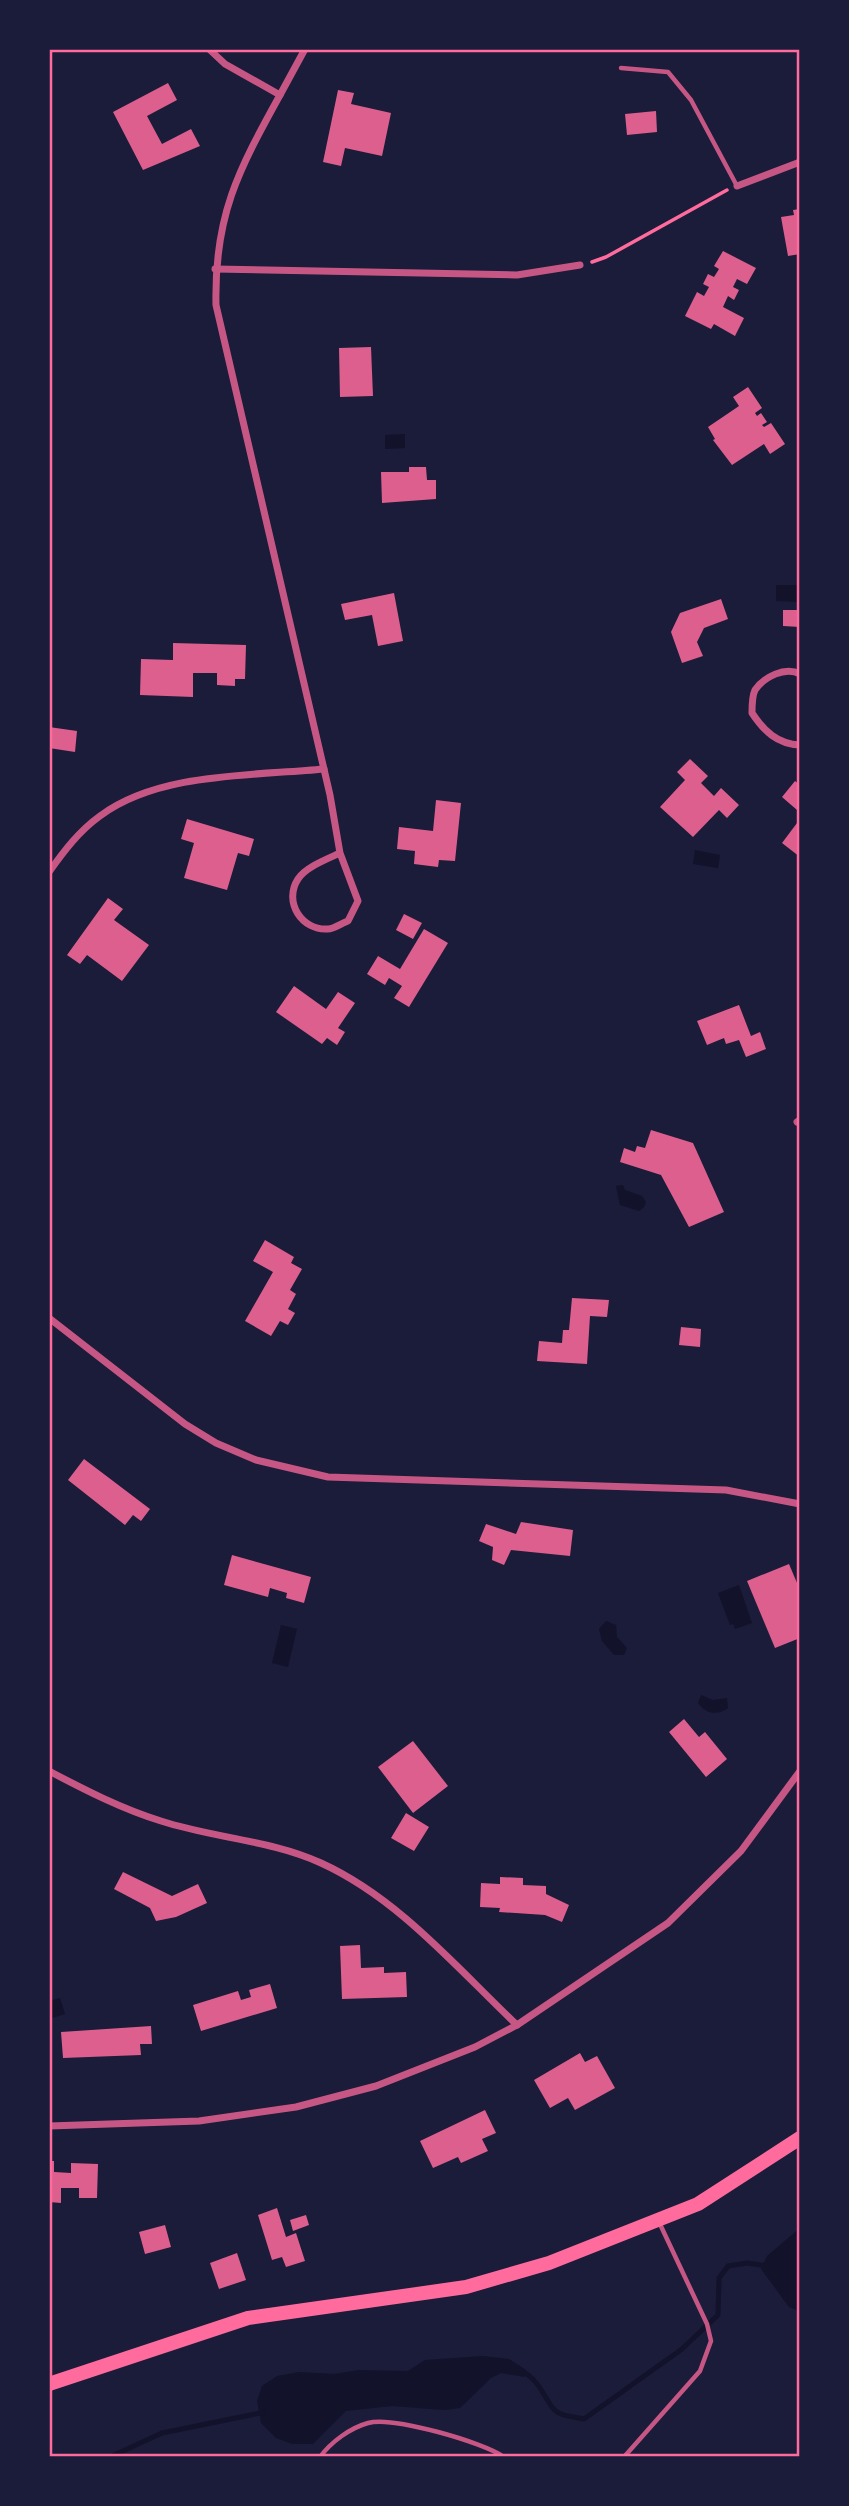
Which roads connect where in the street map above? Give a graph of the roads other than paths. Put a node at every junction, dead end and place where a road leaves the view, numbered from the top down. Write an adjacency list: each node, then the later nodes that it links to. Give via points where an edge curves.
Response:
1 (209, 49): 4 (street, via 225,64)
2 (305, 49): 4 (street)
3 (621, 68): 6 (lane, via 668,72 691,100)
4 (280, 95): 8 (street, via 230,193)
5 (800, 162): 6 (street)
6 (737, 186)
7 (580, 265): 8 (street, via 517,275)
8 (215, 269): 11 (street, via 216,305)
9 (800, 674): 10 (street, via 772,675 754,692 752,713 765,732 786,744)
10 (800, 745)
11 (324, 769): 12 (street); 13 (street, via 170,784 144,792 99,816)
12 (340, 852): 12 (street, via 298,879 293,898 298,917 310,926 329,929 348,921 358,901)
13 (49, 872)
14 (49, 1318): 15 (street, via 185,1424 246,1456 291,1471 328,1477 726,1490)
15 (800, 1504)
16 (49, 1771): 18 (street, via 160,1821 286,1850 348,1876 401,1915)
17 (800, 1771): 18 (street, via 741,1852 676,1915)
18 (517, 2025): 19 (street, via 376,2087 296,2107 199,2121)
19 (49, 2126)
20 (800, 2138): 21 (highway, via 698,2204)
21 (659, 2221): 22 (highway, via 549,2263 466,2287 248,2318); 25 (lane, via 708,2325 711,2341 700,2371)
22 (49, 2384)
23 (320, 2457): 24 (lane, via 346,2433 386,2421 479,2443)
24 (503, 2457)
25 (624, 2457)

